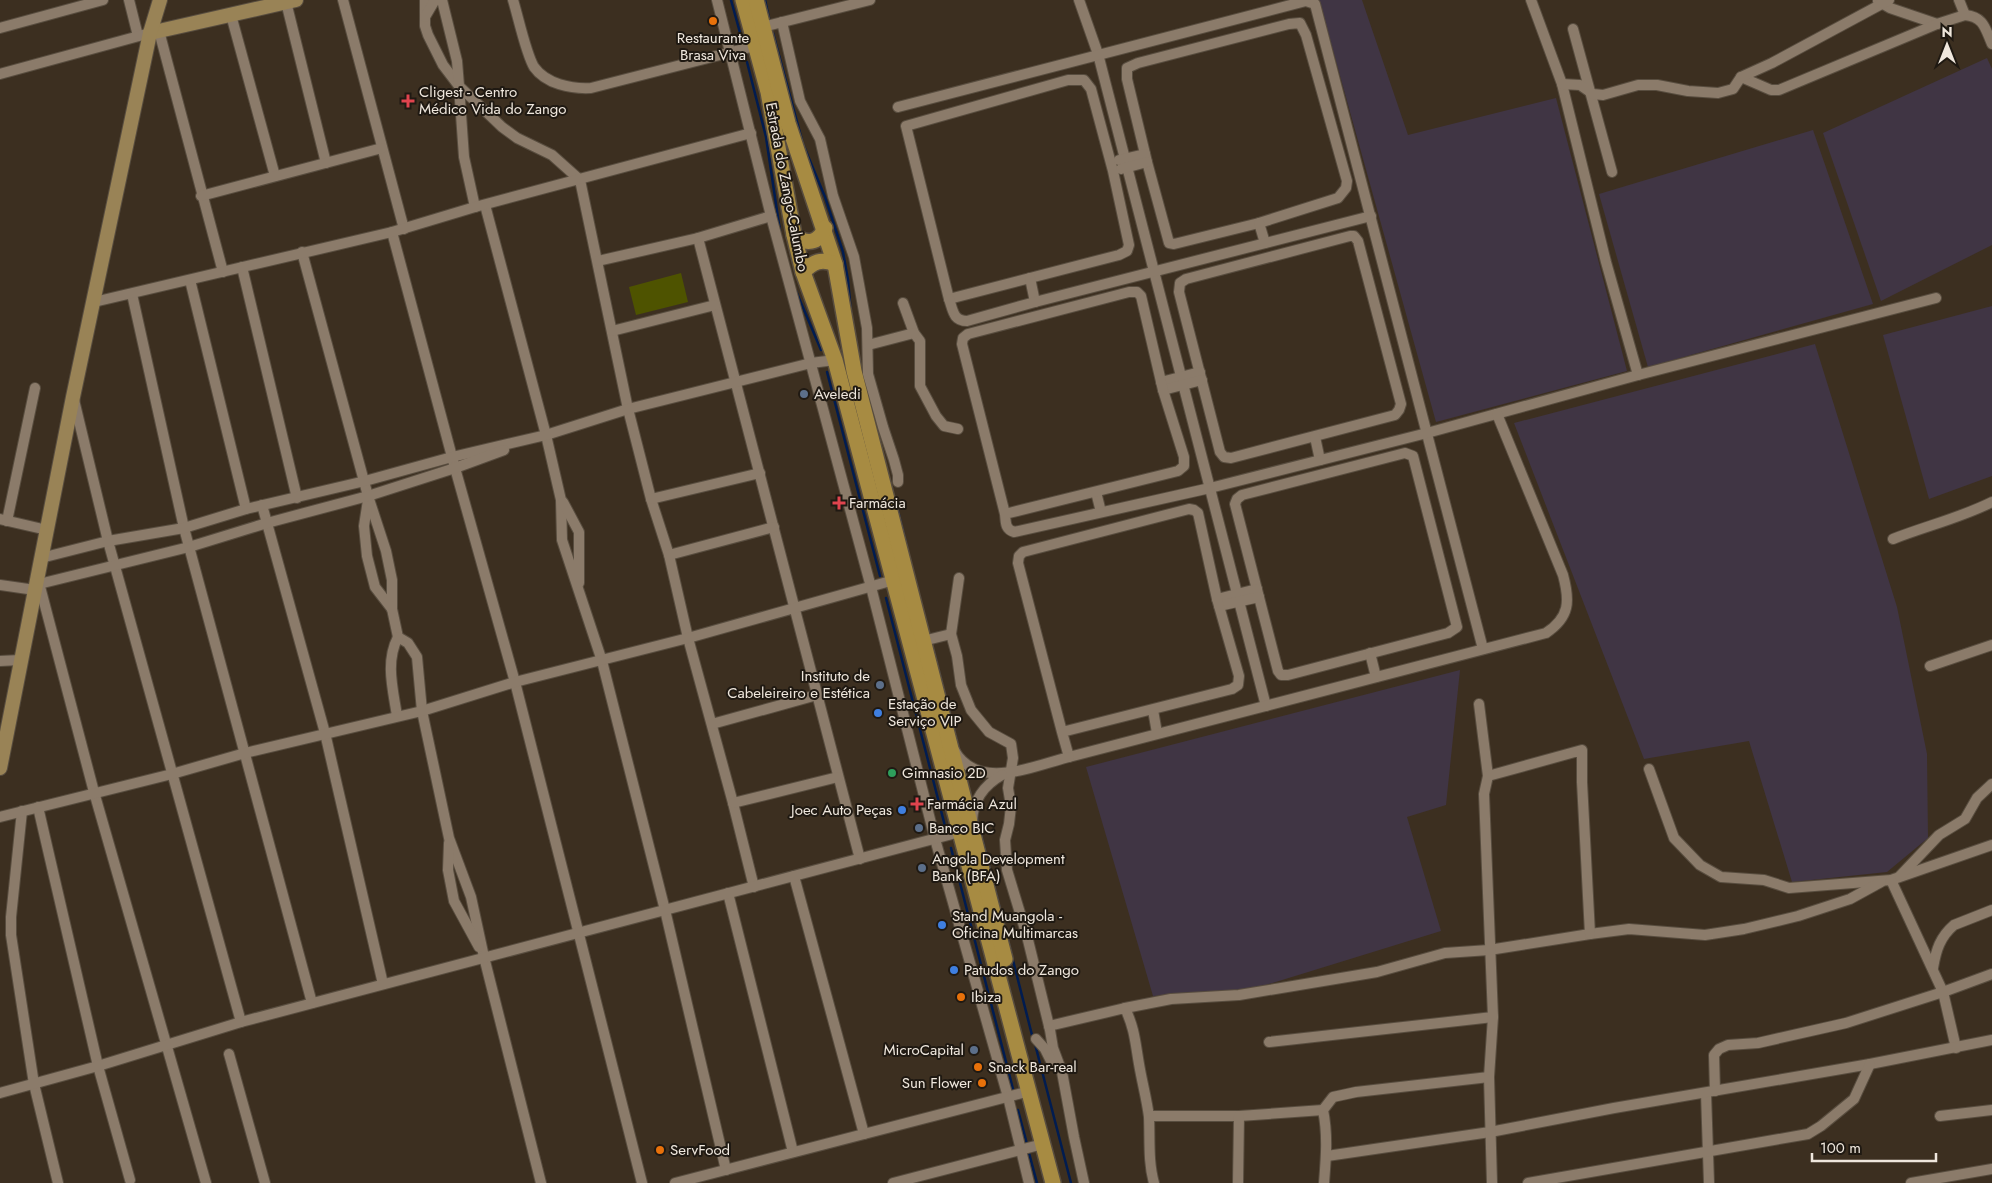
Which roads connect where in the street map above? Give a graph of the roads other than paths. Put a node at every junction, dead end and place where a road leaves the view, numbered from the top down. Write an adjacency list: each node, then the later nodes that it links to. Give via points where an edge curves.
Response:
1 (103, 0): 20 (street)
2 (129, 0): 22 (street)
3 (160, 0): 22 (street)
4 (343, 0): 33 (street)
5 (434, 0): 29 (street, via 445,12 457,61); 29 (street, via 425,17 425,26 443,65)
6 (513, 0): 24 (street, via 533,64 546,78 565,85 590,88)
7 (717, 0): 24 (street)
8 (743, 0): 24 (main road, Estrada do Zango-Calumbo)
9 (756, 0): 19 (main road, Estrada do Zango-Calumbo)
10 (870, 0): 19 (street)
11 (1079, 0): 25 (street)
12 (1531, 0): 28 (street)
13 (1959, 0): 17 (street)
14 (291, 1): 16 (street); 35 (street)
15 (1883, 1): 18 (street, via 1902,13); 27 (street)
16 (231, 15): 22 (street); 39 (street)
17 (1965, 15): 18 (street); 23 (street, via 1975,16 1984,24)
18 (1937, 24): 27 (street, via 1779,90 1771,90)
19 (772, 25): 46 (main road, Estrada do Zango-Calumbo, via 788,123); 70 (street, via 800,101 822,146 833,196 854,257)
20 (0, 28)
21 (1573, 29): 30 (street)
22 (149, 34): 26 (street); 41 (street); 64 (street)
23 (1992, 44)
24 (743, 49): 32 (street); 49 (main road, Estrada do Zango-Calumbo, via 774,120)
25 (1098, 54): 31 (street); 36 (street); 44 (street, via 1312,2 1318,10)
26 (0, 74)
27 (1741, 77): 30 (street, via 1733,89 1718,93 1657,85 1638,85 1603,95)
28 (1562, 84): 30 (street, via 1580,85); 73 (street)
29 (459, 86): 40 (street, via 502,127 552,155); 42 (street, via 464,157)
30 (1590, 91): 38 (street)
31 (898, 107)
32 (751, 132): 40 (street); 43 (street)
33 (382, 148): 35 (street); 47 (street)
34 (1146, 158): 36 (street); 45 (street, via 1169,243); 45 (street, via 1127,68 1138,62 1300,23 1348,182 1338,198)
35 (326, 163): 39 (street)
36 (1126, 163): 37 (street); 58 (street)
37 (1112, 166): 59 (street, via 1129,245 1127,251); 63 (street, via 1091,88 1084,80 1068,80 906,126)
38 (1612, 172)
39 (275, 176): 41 (street)
40 (580, 180): 42 (street); 53 (street)
41 (201, 196): 56 (street)
42 (480, 206): 47 (street); 84 (street)
43 (771, 216): 50 (street); 72 (street)
44 (1371, 216): 51 (street); 83 (street)
45 (1260, 223): 51 (street)
46 (825, 228): 49 (main road, via 812,242); 54 (main road, Estrada do Zango-Calumbo)
47 (404, 229): 48 (street)
48 (392, 232): 52 (street); 86 (street)
49 (794, 235): 57 (main road, Estrada do Zango-Calumbo)
50 (698, 238): 53 (street); 67 (street)
51 (1265, 243): 58 (street)
52 (302, 252): 55 (street); 90 (street)
53 (598, 261): 68 (street)
54 (835, 264): 57 (main road, via 819,261); 128 (main road, Estrada do Zango-Calumbo, via 851,356)
55 (242, 267): 56 (street); 95 (street)
56 (223, 272): 60 (street)
57 (803, 272): 71 (main road, Estrada do Zango-Calumbo)
58 (1153, 272): 65 (street); 75 (street)
59 (1030, 278): 63 (street); 65 (street)
60 (190, 280): 61 (street); 100 (street)
61 (132, 294): 64 (street); 106 (street)
62 (1936, 298): 73 (street)
63 (949, 299): 65 (street, via 955,317 960,321)
64 (94, 302): 79 (street)
65 (1035, 302)
66 (903, 303): 69 (street)
67 (715, 305): 68 (street); 76 (street)
68 (612, 331): 80 (street)
69 (914, 333): 70 (street); 82 (street, via 920,341 920,386 944,426)
70 (868, 345): 91 (street, via 868,374)
71 (835, 360): 72 (street); 115 (main road, Estrada do Zango-Calumbo)
72 (811, 363): 76 (street); 118 (street)
73 (1638, 375): 81 (street)
74 (1201, 376): 75 (street); 85 (street, via 1224,457); 85 (street, via 1179,292 1180,283 1354,236 1358,241 1401,404 1395,415)
75 (1182, 381): 77 (street); 92 (street)
76 (734, 383): 80 (street); 89 (street)
77 (1162, 386): 93 (street, via 1184,466 1178,472); 102 (street, via 1141,296 1137,292 968,334 963,338)
78 (35, 388): 103 (street)
79 (73, 396): 107 (street); 109 (street)
80 (628, 410): 84 (street); 96 (street)
81 (1497, 414): 83 (street); 130 (street, via 1568,593 1566,610 1558,625 1546,633)
82 (958, 429)
83 (1427, 433): 87 (street); 130 (street)
84 (546, 435): 86 (street); 88 (street); 97 (street)
85 (1315, 437): 87 (street)
86 (452, 457): 88 (street); 90 (street)
87 (1320, 460): 92 (street)
88 (455, 468): 94 (street); 137 (street)
89 (760, 473): 96 (street); 105 (street)
90 (365, 481): 94 (street); 95 (street)
91 (898, 482)
92 (1210, 488): 101 (street); 121 (street)
93 (1096, 492): 101 (street); 102 (street)
94 (368, 496): 104 (street); 124 (street, via 386,551 392,580); 124 (street, via 364,526 368,556 375,587)
95 (297, 498): 99 (street)
96 (651, 499): 111 (street)
97 (561, 500): 119 (street, via 562,540); 119 (street, via 581,538)
98 (1992, 502): 108 (street)
99 (262, 505): 100 (street); 104 (street)
100 (246, 510): 106 (street)
101 (1101, 512): 102 (street, via 1014,532 1006,528)
102 (1005, 514)
103 (4, 520): 107 (street)
104 (267, 523): 110 (street); 146 (street)
105 (774, 527): 111 (street); 123 (street)
106 (184, 528): 109 (street); 110 (street)
107 (47, 530): 112 (street)
108 (1893, 539)
109 (108, 541): 112 (street); 113 (street)
110 (189, 547): 113 (street); 149 (street)
111 (669, 555): 127 (street)
112 (41, 558): 116 (street)
113 (115, 564): 116 (street); 154 (street)
114 (959, 578): 125 (street)
115 (894, 580): 118 (street); 163 (main road, Estrada do Zango-Calumbo)
116 (37, 583): 117 (street); 132 (street); 158 (street)
117 (0, 584)
118 (871, 587): 123 (street); 165 (street)
119 (579, 589): 134 (street)
120 (1258, 593): 121 (street); 131 (street, via 1281,675); 131 (street, via 1235,504 1237,499 1410,454 1457,627 1448,634)
121 (1238, 598): 122 (street); 140 (street)
122 (1218, 602): 142 (street, via 1239,676 1238,684 1232,689); 145 (street, via 1198,513 1194,510 1023,552 1018,563)
123 (795, 607): 127 (street); 138 (street)
124 (392, 609): 126 (street)
125 (951, 634): 128 (street); 153 (street, via 961,685 971,710 989,732 1011,744 1013,758)
126 (398, 637): 141 (street, via 408,643 417,657); 143 (street, via 390,660)
127 (688, 638): 134 (street); 144 (street)
128 (928, 640): 148 (main road, Estrada do Zango-Calumbo)
129 (1992, 645): 135 (street)
130 (1484, 649): 136 (street)
131 (1370, 653): 136 (street)
132 (20, 660): 133 (street); 151 (street)
133 (0, 661)
134 (602, 661): 137 (street); 172 (street)
135 (1930, 666)
136 (1376, 678): 140 (street)
137 (515, 682): 141 (street); 174 (street)
138 (817, 695): 144 (street); 156 (street)
139 (1479, 704): 155 (street)
140 (1266, 706): 147 (street)
141 (422, 710): 143 (street); 164 (street)
142 (1153, 710): 145 (street); 147 (street)
143 (397, 716): 146 (street)
144 (712, 724): 159 (street)
145 (1062, 732): 150 (street)
146 (324, 733): 149 (street); 180 (street)
147 (1157, 733): 150 (street)
148 (949, 741): 153 (street, via 958,758 974,770 989,774); 163 (main road, Estrada do Zango-Calumbo)
149 (245, 753): 154 (street); 182 (street)
150 (1069, 757): 153 (street)
151 (0, 768)
152 (1649, 769): 169 (street, via 1674,838 1700,865 1721,877 1764,880 1789,888)
153 (1007, 773): 163 (street, via 991,781 979,796); 186 (street, via 1011,806 1005,840 1007,870)
154 (172, 774): 158 (street); 185 (street)
155 (1488, 776): 175 (street, via 1582,750); 176 (street, via 1484,794)
156 (838, 777): 159 (street); 167 (street)
157 (1992, 784): 169 (street, via 1977,798 1965,819 1939,835)
158 (94, 792): 160 (street); 190 (street)
159 (733, 803): 170 (street)
160 (38, 807): 161 (street); 195 (street)
161 (22, 811): 162 (street); 197 (street, via 11,935)
162 (0, 817)
163 (966, 831): 165 (street); 187 (main road, Estrada do Zango-Calumbo); 199 (main road, Estrada do Zango-Calumbo)
164 (449, 838): 177 (street, via 471,897); 177 (street, via 448,870 454,901)
165 (934, 839): 167 (street); 202 (street)
166 (1992, 845): 169 (street)
167 (860, 859): 168 (street)
168 (794, 876): 170 (street); 209 (street)
169 (1891, 880): 175 (street, via 1850,899 1798,916 1705,936 1629,929); 178 (street)
170 (754, 887): 171 (street)
171 (728, 893): 172 (street); 213 (street)
172 (665, 910): 174 (street); 216 (street)
173 (1992, 910): 178 (street, via 1950,928 1939,944)
174 (580, 933): 177 (street); 224 (street)
175 (1590, 934): 176 (street)
176 (1489, 950): 183 (street, via 1445,954 1377,972 1239,995 1171,999); 184 (street)
177 (484, 957): 180 (street); 223 (street)
178 (1933, 968): 181 (street)
179 (1992, 974): 181 (street)
180 (383, 984): 182 (street)
181 (1943, 992): 192 (street); 200 (street, via 1846,1023 1758,1043 1728,1045 1714,1055)
182 (312, 1003): 185 (street)
183 (1125, 1008): 186 (street); 205 (street, via 1137,1042)
184 (1493, 1017): 189 (street); 196 (street)
185 (241, 1022): 190 (street)
186 (1048, 1024): 187 (street); 191 (street)
187 (1031, 1040): 191 (street, via 1046,1042); 198 (street, via 1045,1049); 229 (main road, Estrada do Zango-Calumbo)
188 (1992, 1040): 192 (street)
189 (1270, 1042)
190 (167, 1045): 195 (street); 221 (street)
191 (1053, 1048): 198 (street)
192 (1956, 1048): 194 (street)
193 (230, 1054): 222 (street)
194 (1870, 1064): 200 (street); 212 (street, via 1854,1099 1816,1131)
195 (98, 1066): 197 (street); 217 (street)
196 (1489, 1077): 203 (street, via 1356,1092 1333,1097); 208 (street)
197 (34, 1084): 201 (street); 220 (street)
198 (1065, 1090): 230 (street)
199 (1030, 1091): 202 (street); 210 (main road, Estrada do Zango-Calumbo)
200 (1711, 1092): 208 (street); 212 (street)
201 (0, 1093)
202 (1008, 1097): 209 (street); 211 (street)
203 (1323, 1110): 206 (street); 214 (street)
204 (1992, 1110): 207 (street)
205 (1148, 1116): 206 (street); 231 (street)
206 (1239, 1116): 232 (street)
207 (1940, 1116)
208 (1490, 1132): 214 (street); 234 (street)
209 (864, 1134): 213 (street)
210 (1043, 1144): 211 (street); 228 (main road, Estrada do Zango-Calumbo)
211 (1020, 1150): 218 (street); 227 (street)
212 (1708, 1150): 235 (street); 236 (street)
213 (793, 1152): 216 (street)
214 (1327, 1156): 233 (street)
215 (1992, 1169): 219 (street)
216 (726, 1170): 225 (street)
217 (130, 1180)
218 (916, 1180): 226 (street)
219 (1928, 1182): 237 (street)
220 (58, 1183)
221 (206, 1183)
222 (265, 1183)
223 (541, 1183)
224 (642, 1183)
225 (675, 1183)
226 (893, 1183)
227 (1029, 1183)
228 (1053, 1183)
229 (1063, 1183)
230 (1084, 1183)
231 (1154, 1183)
232 (1238, 1183)
233 (1324, 1183)
234 (1492, 1183)
235 (1528, 1183)
236 (1709, 1183)
237 (1911, 1183)

